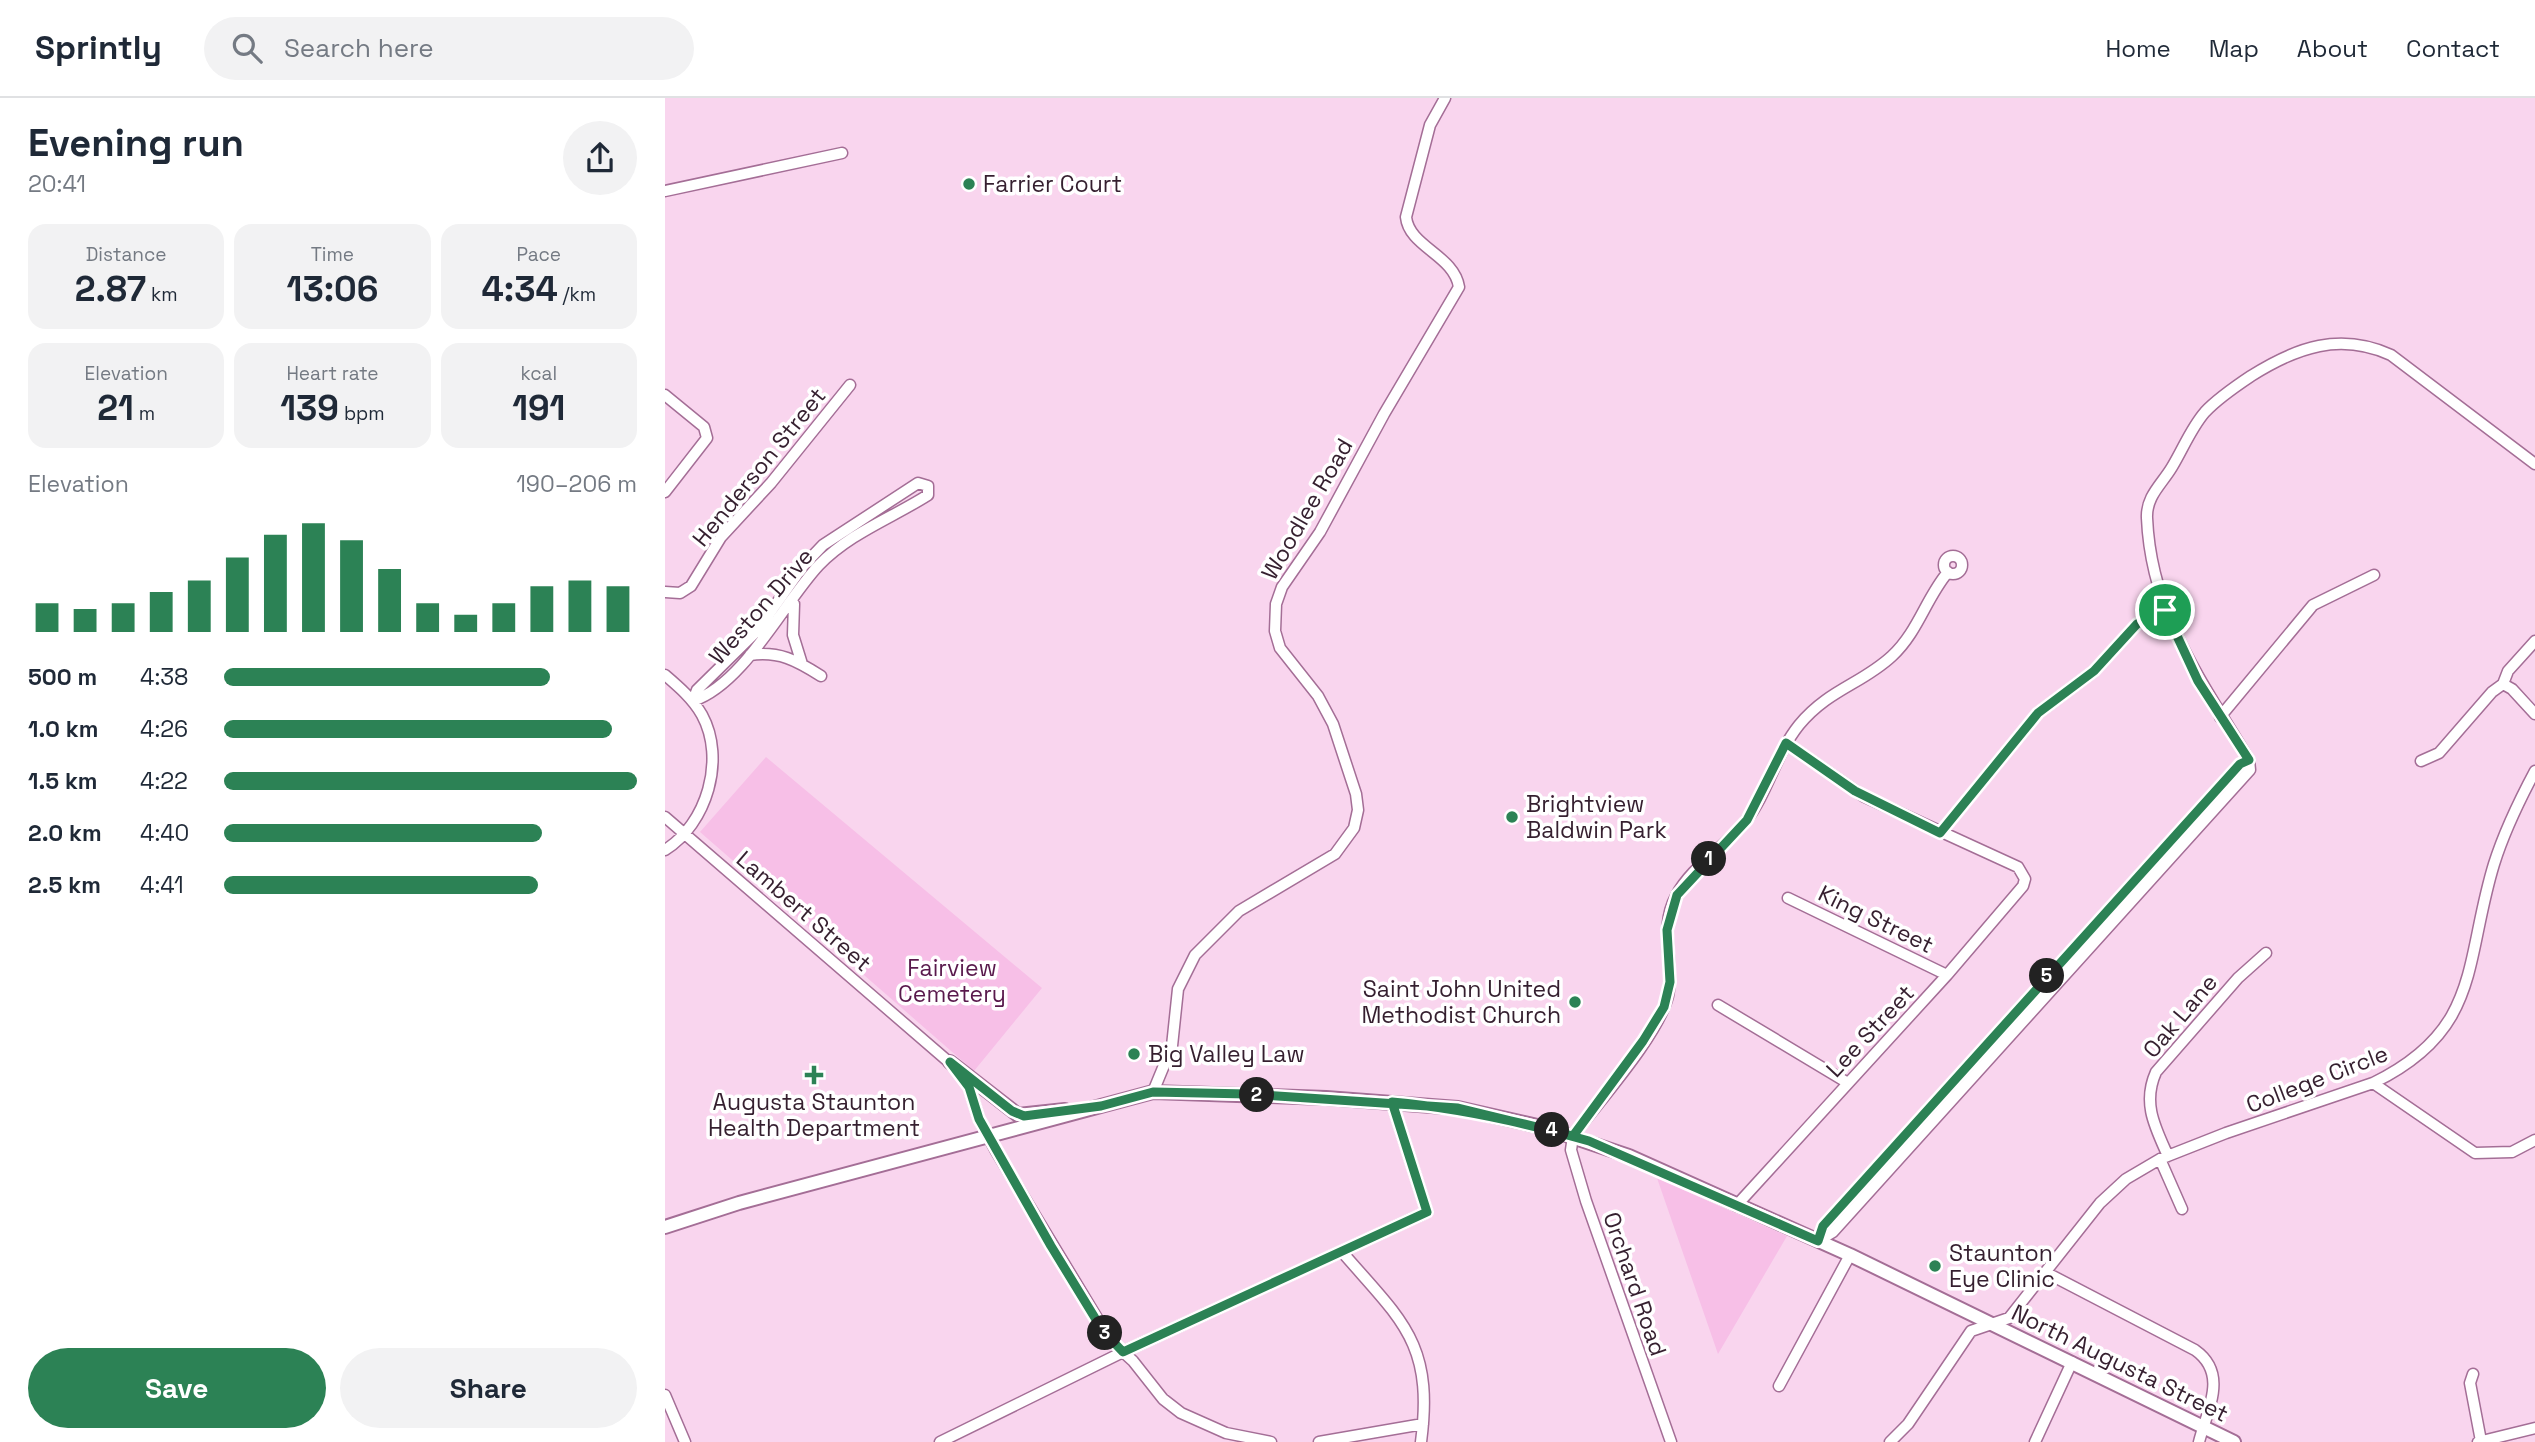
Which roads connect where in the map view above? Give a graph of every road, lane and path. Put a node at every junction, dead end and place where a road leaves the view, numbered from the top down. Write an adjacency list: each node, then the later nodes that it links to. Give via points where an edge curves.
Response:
1 (1445, 98): 37 (street, Woodlee Road, via 1430,125 1406,217 1409,231 1451,269 1459,287 1276,604 1280,648 1318,696 1333,724 1356,794 1355,828 1335,854 1239,911 1195,955 1178,989 1172,1046)
2 (842, 153): 3 (street)
3 (665, 191)
4 (850, 385): 10 (street, Henderson Street, via 715,544 691,586 680,593)
5 (665, 395): 7 (street, via 704,427 707,438)
6 (2535, 464): 12 (street, via 2391,355 2349,342 2302,349 2274,361 2206,411 2148,502 2149,549)
7 (665, 492)
8 (1948, 572): 23 (street, via 1898,650 1879,667 1822,701)
9 (2374, 575): 22 (street, via 2313,605)
10 (665, 592)
11 (796, 597): 14 (street, Weston Drive, via 837,549 925,498 928,486 918,483 909,487 823,545 803,566 770,617); 15 (street, Weston Drive); 16 (street, via 793,635)
12 (2165, 610): 22 (street); 27 (street, via 2137,624 2094,671 2038,713)
13 (2535, 641): 19 (street, via 2508,671)
14 (741, 647): 15 (street); 20 (street, Weston Drive, via 697,690)
15 (750, 655): 16 (street, via 781,654); 20 (street, Weston Drive, via 706,697)
16 (802, 664): 18 (street)
17 (665, 675): 20 (street)
18 (821, 676)
19 (2503, 684): 21 (street); 24 (street, via 2439,753)
20 (692, 701): 28 (street, via 709,733 712,768 703,804)
21 (2535, 714)
22 (2220, 717): 47 (street, via 2249,760 2250,770 1833,1232)
23 (1786, 743): 27 (street, via 1855,791); 41 (street, via 1747,820 1677,895 1667,930 1670,982 1664,1007)
24 (2421, 761)
25 (2535, 771): 36 (street, College Circle, via 2493,865 2459,1005 2417,1056)
26 (665, 817): 28 (street, Lambert Street)
27 (1940, 833): 32 (street, Lee Street, via 2018,867 2025,877 2023,886)
28 (684, 834): 29 (street); 34 (street, Lambert Street)
29 (665, 850)
30 (1788, 898): 32 (street, King Street)
31 (2266, 953): 43 (street, Oak Lane, via 2238,978 2156,1073 2149,1108)
32 (1947, 975): 35 (street, Lee Street)
33 (1718, 1005): 35 (street)
34 (950, 1062): 39 (main road, via 1018,1115); 40 (street, Lambert Street, via 969,1087)
35 (1848, 1083): 44 (street, Lee Street)
36 (2373, 1083): 42 (street, via 2475,1153 2512,1152); 43 (street, College Circle)
37 (1153, 1092): 38 (main road, North Augusta Street); 39 (main road, North Augusta Street)
38 (1392, 1102): 41 (main road, North Augusta Street, via 1481,1113); 48 (street, via 1427,1212)
39 (1101, 1106): 40 (main road, North Augusta Street)
40 (988, 1136): 46 (main road, North Augusta Street); 52 (street, Lambert Street, via 1081,1296)
41 (1573, 1136): 44 (main road, North Augusta Street, via 1629,1156); 65 (street, Orchard Road, via 1571,1150 1586,1201)
42 (2535, 1140)
43 (2164, 1158): 45 (street, Oak Lane); 50 (street, College Circle, via 2133,1174 2106,1196)
44 (1736, 1206): 47 (main road, North Augusta Street)
45 (2182, 1209)
46 (665, 1227)
47 (1818, 1241): 49 (main road, North Augusta Street)
48 (1343, 1252): 52 (street); 57 (street, via 1409,1331 1422,1371)
49 (1850, 1255): 51 (main road, North Augusta Street); 55 (street)
50 (2045, 1272): 51 (street, College Circle, via 2009,1318); 58 (street, via 2200,1353 2211,1367 2215,1383)
51 (1990, 1324): 53 (main road, North Augusta Street); 66 (street, College Circle, via 1971,1331 1908,1424)
52 (1123, 1352): 61 (street); 62 (street, Lambert Street, via 1163,1399 1188,1417 1226,1433)
53 (2071, 1362): 58 (main road, North Augusta Street); 67 (street)
54 (2473, 1374): 70 (street, via 2470,1383)
55 (1779, 1385)
56 (665, 1395): 60 (street)
57 (1423, 1424): 63 (street); 64 (street)
58 (2203, 1427): 68 (street); 69 (main road, North Augusta Street)
59 (2535, 1428): 70 (street)
60 (685, 1442)
61 (940, 1442)
62 (1271, 1442)
63 (1319, 1442)
64 (1421, 1442)
65 (1671, 1442)
66 (1890, 1442)
67 (2035, 1442)
68 (2199, 1442)
69 (2234, 1442)
70 (2479, 1442)

